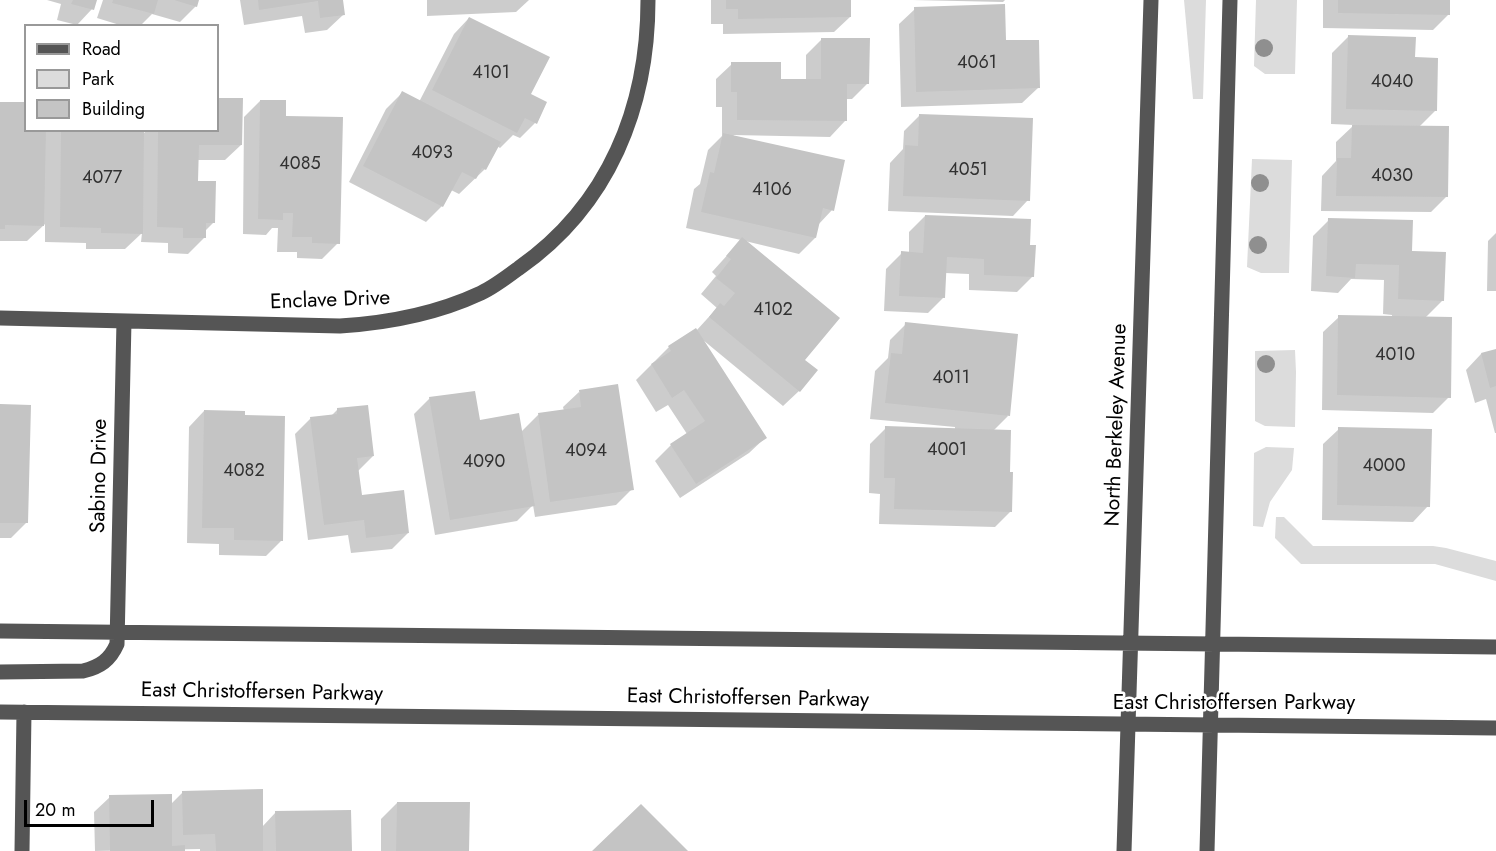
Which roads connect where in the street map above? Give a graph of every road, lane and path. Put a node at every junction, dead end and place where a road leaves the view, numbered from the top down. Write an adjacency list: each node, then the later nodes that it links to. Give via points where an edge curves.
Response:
1 (648, 0): 5 (street, Enclave Drive, via 641,78 625,134 612,161 581,210 560,234 536,256 483,292 424,314 366,324 314,327)
2 (1151, 0): 8 (street, North Berkeley Avenue)
3 (1230, 0): 9 (street)
4 (0, 318): 5 (street, Enclave Drive)
5 (124, 321): 7 (street, Sabino Drive)
6 (0, 631): 7 (street)
7 (119, 632): 8 (street); 11 (street, via 113,653 101,666 83,671)
8 (1131, 644): 9 (street); 14 (street, North Berkeley Avenue)
9 (1213, 645): 10 (street); 15 (street)
10 (1496, 647)
11 (0, 672)
12 (0, 712): 13 (street, East Christoffersen Parkway)
13 (24, 712): 14 (street, East Christoffersen Parkway); 17 (street)
14 (1128, 724): 15 (street, East Christoffersen Parkway); 18 (street, North Berkeley Avenue)
15 (1211, 724): 16 (street, East Christoffersen Parkway); 19 (street)
16 (1496, 728)
17 (22, 851)
18 (1124, 851)
19 (1207, 851)

